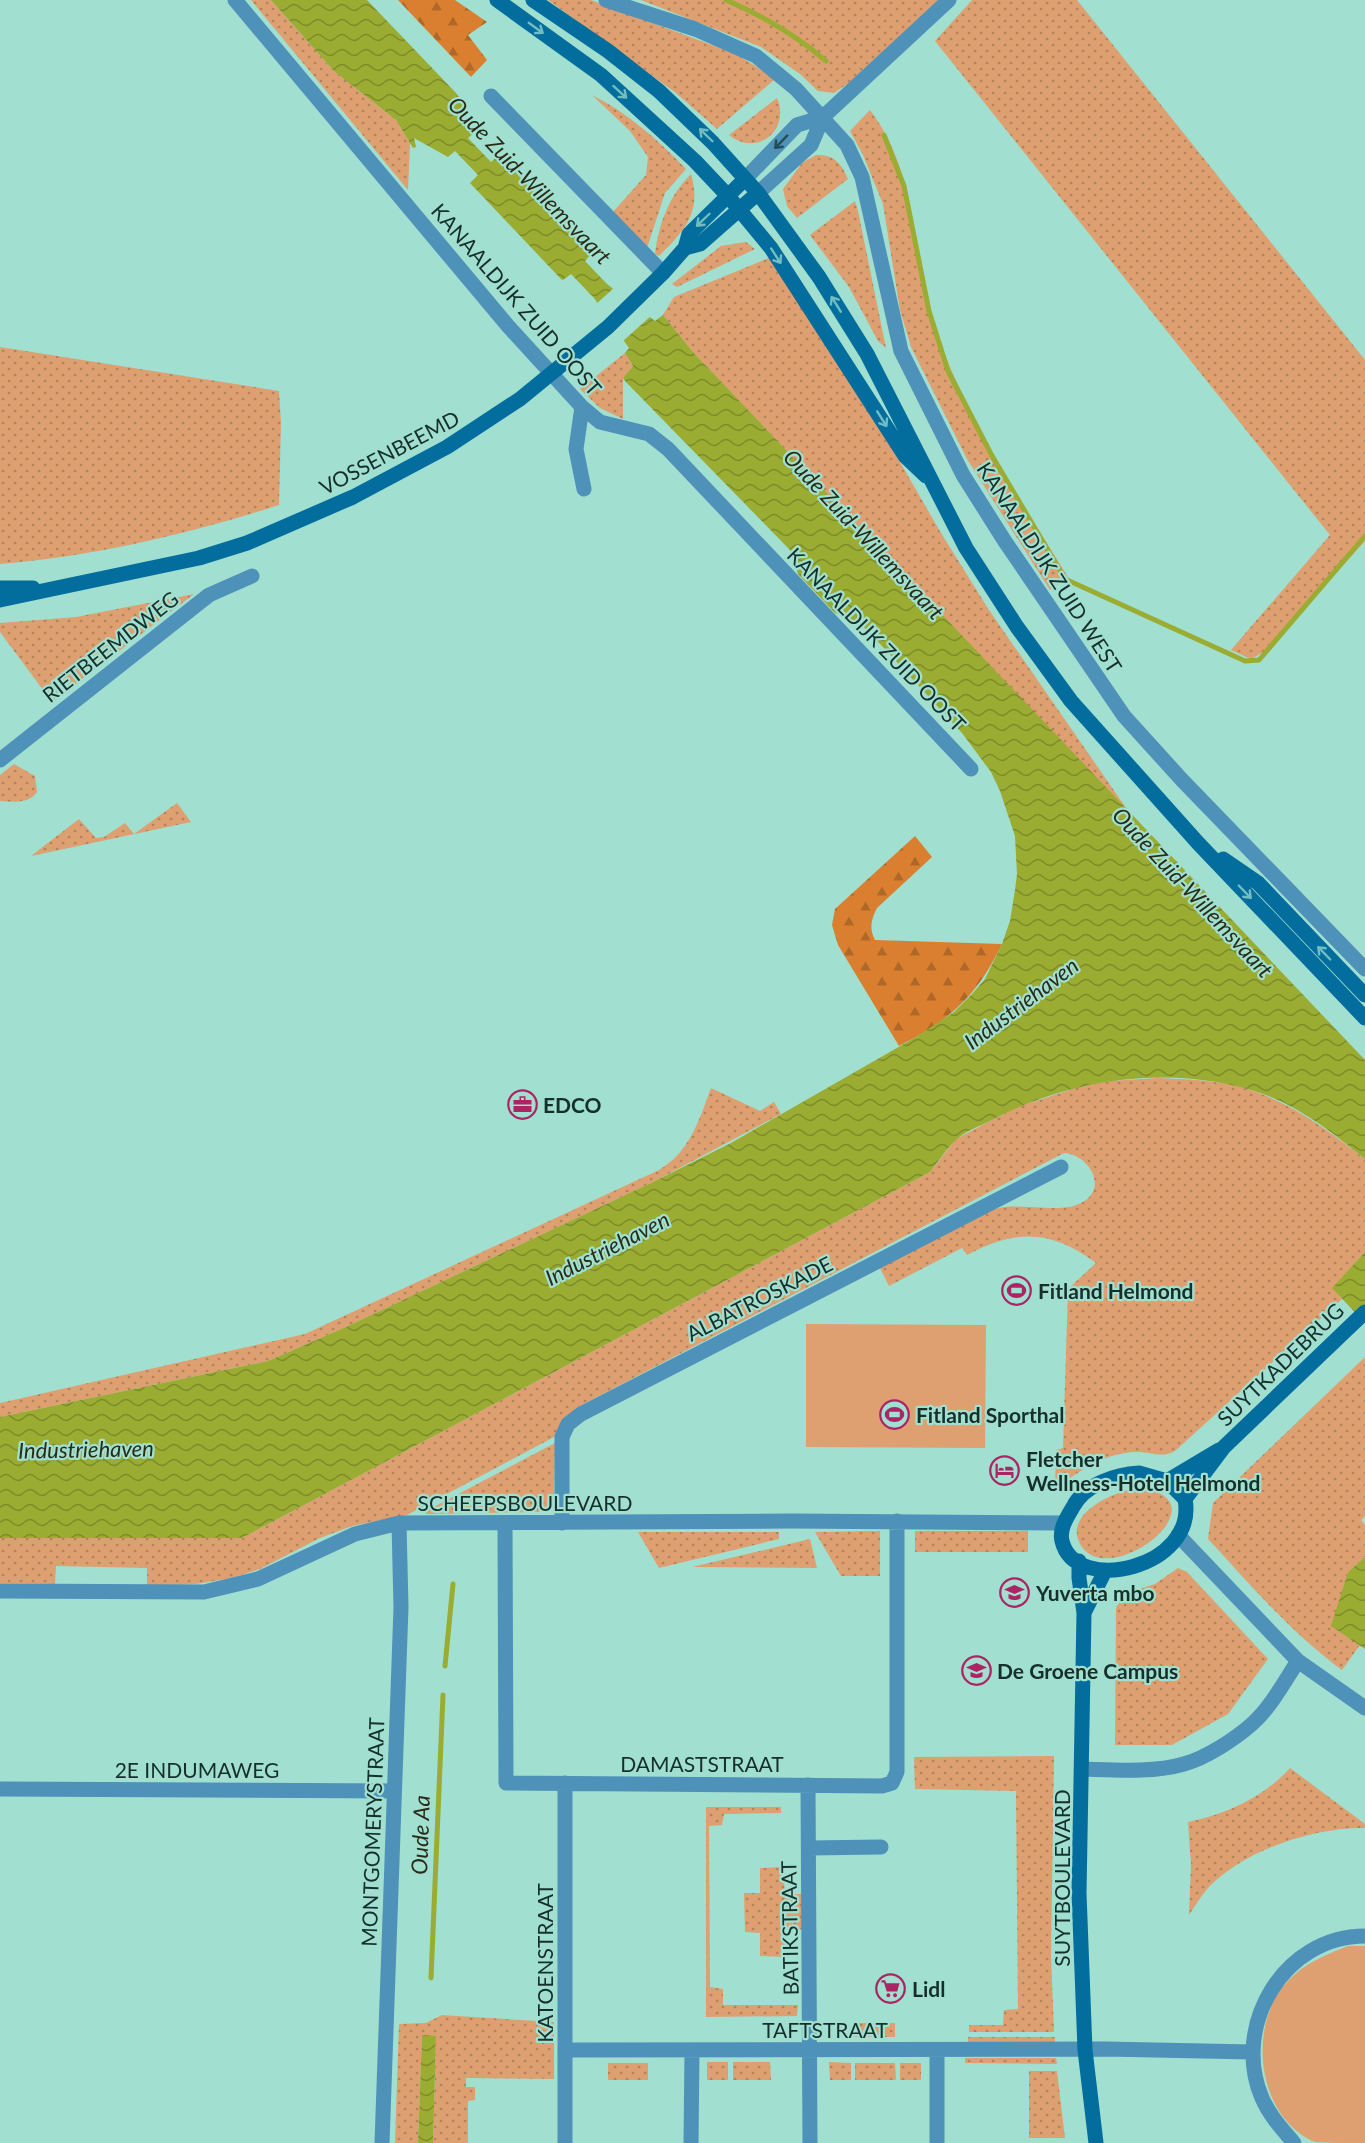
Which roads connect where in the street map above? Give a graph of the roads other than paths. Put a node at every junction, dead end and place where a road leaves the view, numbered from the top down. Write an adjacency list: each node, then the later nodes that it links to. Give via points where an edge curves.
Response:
1 (235, 0): 14 (street, KANAALDIJK ZUID OOST)
2 (497, 0): 10 (main road, one-way to 10, via 601,75)
3 (533, 0): 8 (main road, one-way to 3, via 659,91)
4 (606, 0): 7 (street, KANAALDIJK ZUID WEST, via 695,29 756,56)
5 (949, 0): 7 (street)
6 (491, 96): 13 (street)
7 (823, 117): 8 (street, one-way to 8, via 797,125); 9 (street, via 811,145); 25 (street, KANAALDIJK ZUID WEST, via 847,145 862,177 901,351 963,475 1004,540 1124,716)
8 (745, 179): 9 (main road); 10 (main road, VOSSENBEEMD)
9 (758, 193): 11 (main road, VOSSENBEEMD); 16 (main road, one-way to 9, via 867,354 819,277)
10 (728, 196): 11 (main road); 12 (main road, VOSSENBEEMD, one-way to 12, via 689,234)
11 (739, 210): 12 (main road, VOSSENBEEMD, via 700,244); 16 (main road, one-way to 16, via 771,248 905,456)
12 (685, 248): 13 (main road, VOSSENBEEMD)
13 (663, 273): 14 (main road, VOSSENBEEMD)
14 (552, 374): 15 (street, KANAALDIJK ZUID OOST); 20 (main road, VOSSENBEEMD, via 496,417 447,447 294,524 199,558)
15 (582, 407): 17 (street, via 576,449); 23 (street, KANAALDIJK ZUID OOST, via 600,422 649,434 668,449)
16 (933, 482): 24 (main road, via 966,548 1071,701)
17 (584, 489)
18 (252, 576): 22 (street, RIETBEEMDWEG, via 209,595)
19 (0, 588): 20 (main road, VOSSENBEEMD)
20 (57, 588): 21 (main road, VOSSENBEEMD)
21 (0, 600)
22 (0, 760)
23 (971, 768)
24 (1198, 843): 26 (main road, one-way to 24, via 1258,883); 27 (main road, one-way to 27)
25 (1365, 969)
26 (1365, 995)
27 (1365, 1018)
28 (1061, 1167): 35 (street, ALBATROSKADE, via 581,1414 568,1424 562,1437)
29 (1361, 1316): 30 (main road, SUYTKADEBRUG)
30 (1224, 1447): 31 (main road, SUYTKADEBRUG); 32 (main road, SUYTKADEBRUG)
31 (1167, 1481): 32 (main road); 36 (main road, via 1139,1473 1111,1478 1075,1502)
32 (1185, 1499): 38 (main road, via 1187,1509)
33 (897, 1521): 35 (street, SCHEEPSBOULEVARD); 36 (street, SCHEEPSBOULEVARD); 47 (street, DAMASTSTRAAT, via 897,1772 892,1783 882,1786)
34 (399, 1523): 37 (street, SCHEEPSBOULEVARD); 41 (street, SCHEEPSBOULEVARD, via 355,1534 258,1578 204,1593); 49 (street, MONTGOMERYSTRAAT, via 401,1607)
35 (562, 1523): 37 (street, SCHEEPSBOULEVARD)
36 (1064, 1523): 39 (main road, via 1061,1539 1067,1553)
37 (505, 1524): 46 (street, DAMASTSTRAAT, via 506,1783)
38 (1178, 1535): 40 (main road, via 1151,1560 1129,1569); 43 (street)
39 (1079, 1561): 40 (main road); 42 (main road, SUYTBOULEVARD)
40 (1105, 1571): 42 (main road, SUYTBOULEVARD)
41 (0, 1591)
42 (1084, 1613): 45 (main road, SUYTBOULEVARD)
43 (1299, 1661): 44 (street); 45 (street, via 1252,1724 1208,1753 1185,1764)
44 (1365, 1708)
45 (1083, 1769): 57 (main road, SUYTBOULEVARD, via 1079,1893)
46 (565, 1784): 47 (street, DAMASTSTRAAT); 53 (street, KATOENSTRAAT)
47 (808, 1785): 51 (street, BATIKSTRAAT)
48 (0, 1789): 49 (street, 2E INDUMAWEG)
49 (394, 1791): 59 (street, MONTGOMERYSTRAAT)
50 (881, 1847): 51 (street)
51 (809, 1848): 55 (street, BATIKSTRAAT)
52 (1365, 1936): 58 (street, via 1340,1938 1316,1947 1273,1984 1258,2016)
53 (565, 2050): 54 (street, TAFTSTRAAT); 60 (street, KATOENSTRAAT)
54 (692, 2050): 55 (street, TAFTSTRAAT); 61 (street)
55 (811, 2050): 56 (street, TAFTSTRAAT); 62 (street, BATIKSTRAAT)
56 (937, 2050): 57 (street, TAFTSTRAAT); 63 (street)
57 (1085, 2050): 58 (street, TAFTSTRAAT); 64 (main road, SUYTBOULEVARD)
58 (1252, 2052): 65 (street, via 1262,2099)
59 (382, 2143)
60 (565, 2143)
61 (691, 2143)
62 (810, 2143)
63 (937, 2143)
64 (1096, 2143)
65 (1294, 2143)

